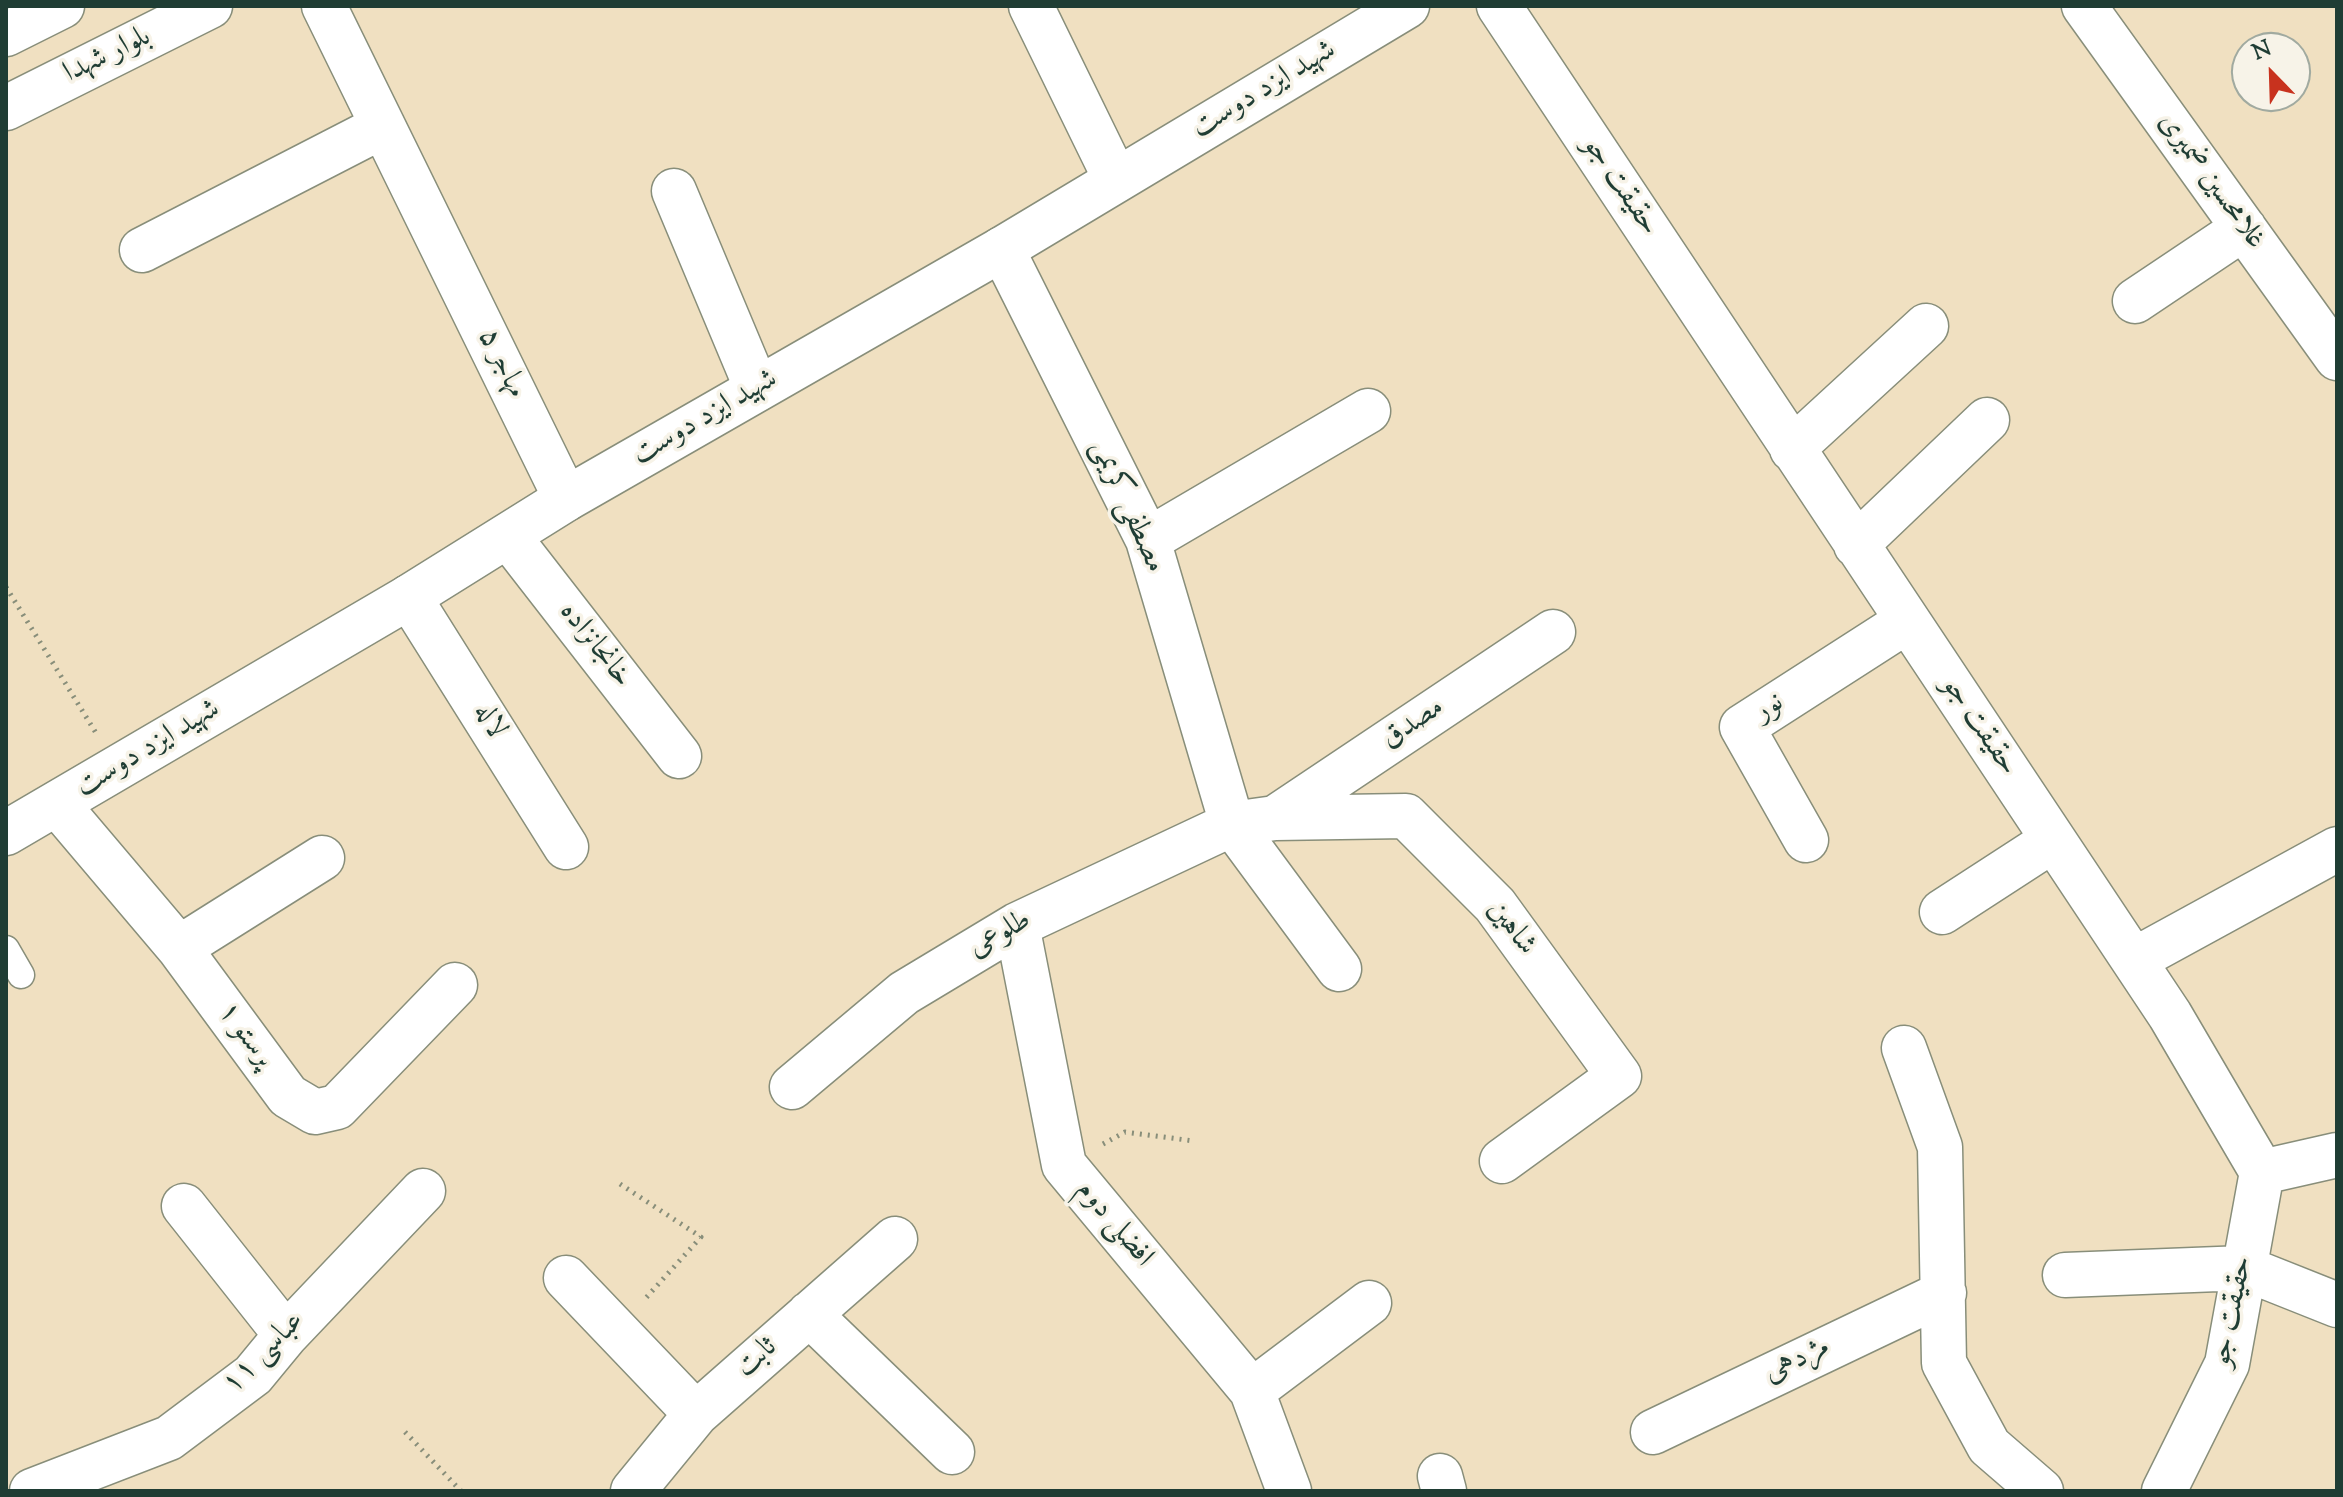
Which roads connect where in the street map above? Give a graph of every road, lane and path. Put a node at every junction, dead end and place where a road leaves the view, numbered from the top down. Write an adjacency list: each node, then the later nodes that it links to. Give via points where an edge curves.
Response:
1 (62, 6): 8 (street)
2 (210, 6): 9 (street, بلوار شهدا)
3 (324, 6): 10 (street, مهاجر ۵)
4 (1031, 6): 11 (street)
5 (1407, 6): 11 (street, شهید ایزد دوست)
6 (1499, 6): 22 (street, حقیقت جو)
7 (2084, 6): 13 (street, غلامحسین ضمیری)
8 (6, 34)
9 (6, 108)
10 (383, 126): 15 (street); 23 (street, مهاجر ۵)
11 (1116, 180): 14 (street, شهید ایزد دوست)
12 (674, 191): 19 (street)
13 (2244, 228): 16 (street); 18 (street, غلامحسین ضمیری)
14 (1002, 249): 19 (street, شهید ایزد دوست); 25 (street, مصطفی کریمی)
15 (142, 250)
16 (2135, 301)
17 (1926, 326): 22 (street)
18 (2337, 358)
19 (757, 389): 23 (street, شهید ایزد دوست)
20 (1368, 411): 25 (street)
21 (1987, 420): 26 (street)
22 (1792, 449): 26 (street, حقیقت جو)
23 (566, 499): 24 (street, شهید ایزد دوست)
24 (508, 536): 28 (street, شهید ایزد دوست); 31 (street, خانجانزاده)
25 (1148, 540): 35 (street, مصطفی کریمی)
26 (1856, 545): 29 (street, حقیقت جو)
27 (6, 587): 32 (path)
28 (409, 597): 32 (street, شهید ایزد دوست); 39 (street, لاله)
29 (1907, 621): 37 (street, نور, via 1742,727); 38 (street, حقیقت جو)
30 (1553, 632): 34 (street, مصدق)
31 (679, 756)
32 (118, 767): 33 (street, شهید ایزد دوست)
33 (57, 804): 36 (street, شهید ایزد دوست); 44 (street, پرستو ۱)
34 (1275, 818): 35 (street, شاهین); 54 (street, شاهین, via 1406,816 1495,905 1619,1076)
35 (1232, 824): 43 (street, طلوعی); 47 (street, مصطفی کریمی)
36 (6, 833)
37 (1806, 840)
38 (2053, 840): 42 (street); 46 (street, حقیقت جو)
39 (566, 847)
40 (2337, 849): 46 (street)
41 (322, 858): 44 (street)
42 (1942, 912)
43 (1017, 925): 51 (street, طلوعی, via 904,993); 55 (street, افضلی دوم)
44 (179, 948): 49 (street, پرستو ۱, via 288,1096 315,1112 337,1107)
45 (6, 949): 48 (lane)
46 (2134, 960): 56 (street, حقیقت جو)
47 (1339, 969)
48 (21, 975)
49 (455, 985)
50 (1904, 1048): 64 (street, via 1940,1147)
51 (792, 1087)
52 (1194, 1141): 55 (path, via 1125,1132)
53 (2337, 1155): 56 (street)
54 (1502, 1161)
55 (1064, 1165): 70 (street, افضلی دوم)
56 (2262, 1172): 61 (street, حقیقت جو)
57 (620, 1184): 68 (path, via 701,1237)
58 (423, 1191): 69 (street, عباسی ۱۱)
59 (184, 1206): 69 (street)
60 (895, 1239): 67 (street, ثابت)
61 (2244, 1268): 62 (street); 66 (street); 80 (street, حقیقت جو, via 2227,1364)
62 (2065, 1275)
63 (566, 1278): 68 (street)
64 (1944, 1293): 73 (street, مژدهی); 79 (street, via 1944,1363 1989,1446)
65 (1369, 1303): 70 (street)
66 (2337, 1305)
67 (809, 1314): 71 (street, ثابت); 74 (street)
68 (617, 1330): 71 (street)
69 (286, 1335): 75 (street, عباسی ۱۱, via 253,1375 169,1438)
70 (1252, 1391): 78 (street, افضلی دوم)
71 (696, 1414): 77 (street, ثابت)
72 (405, 1432): 76 (path)
73 (1653, 1432)
74 (952, 1452)
75 (32, 1491)
76 (461, 1491)
77 (633, 1491)
78 (1289, 1491)
79 (2041, 1491)
80 (2164, 1491)

